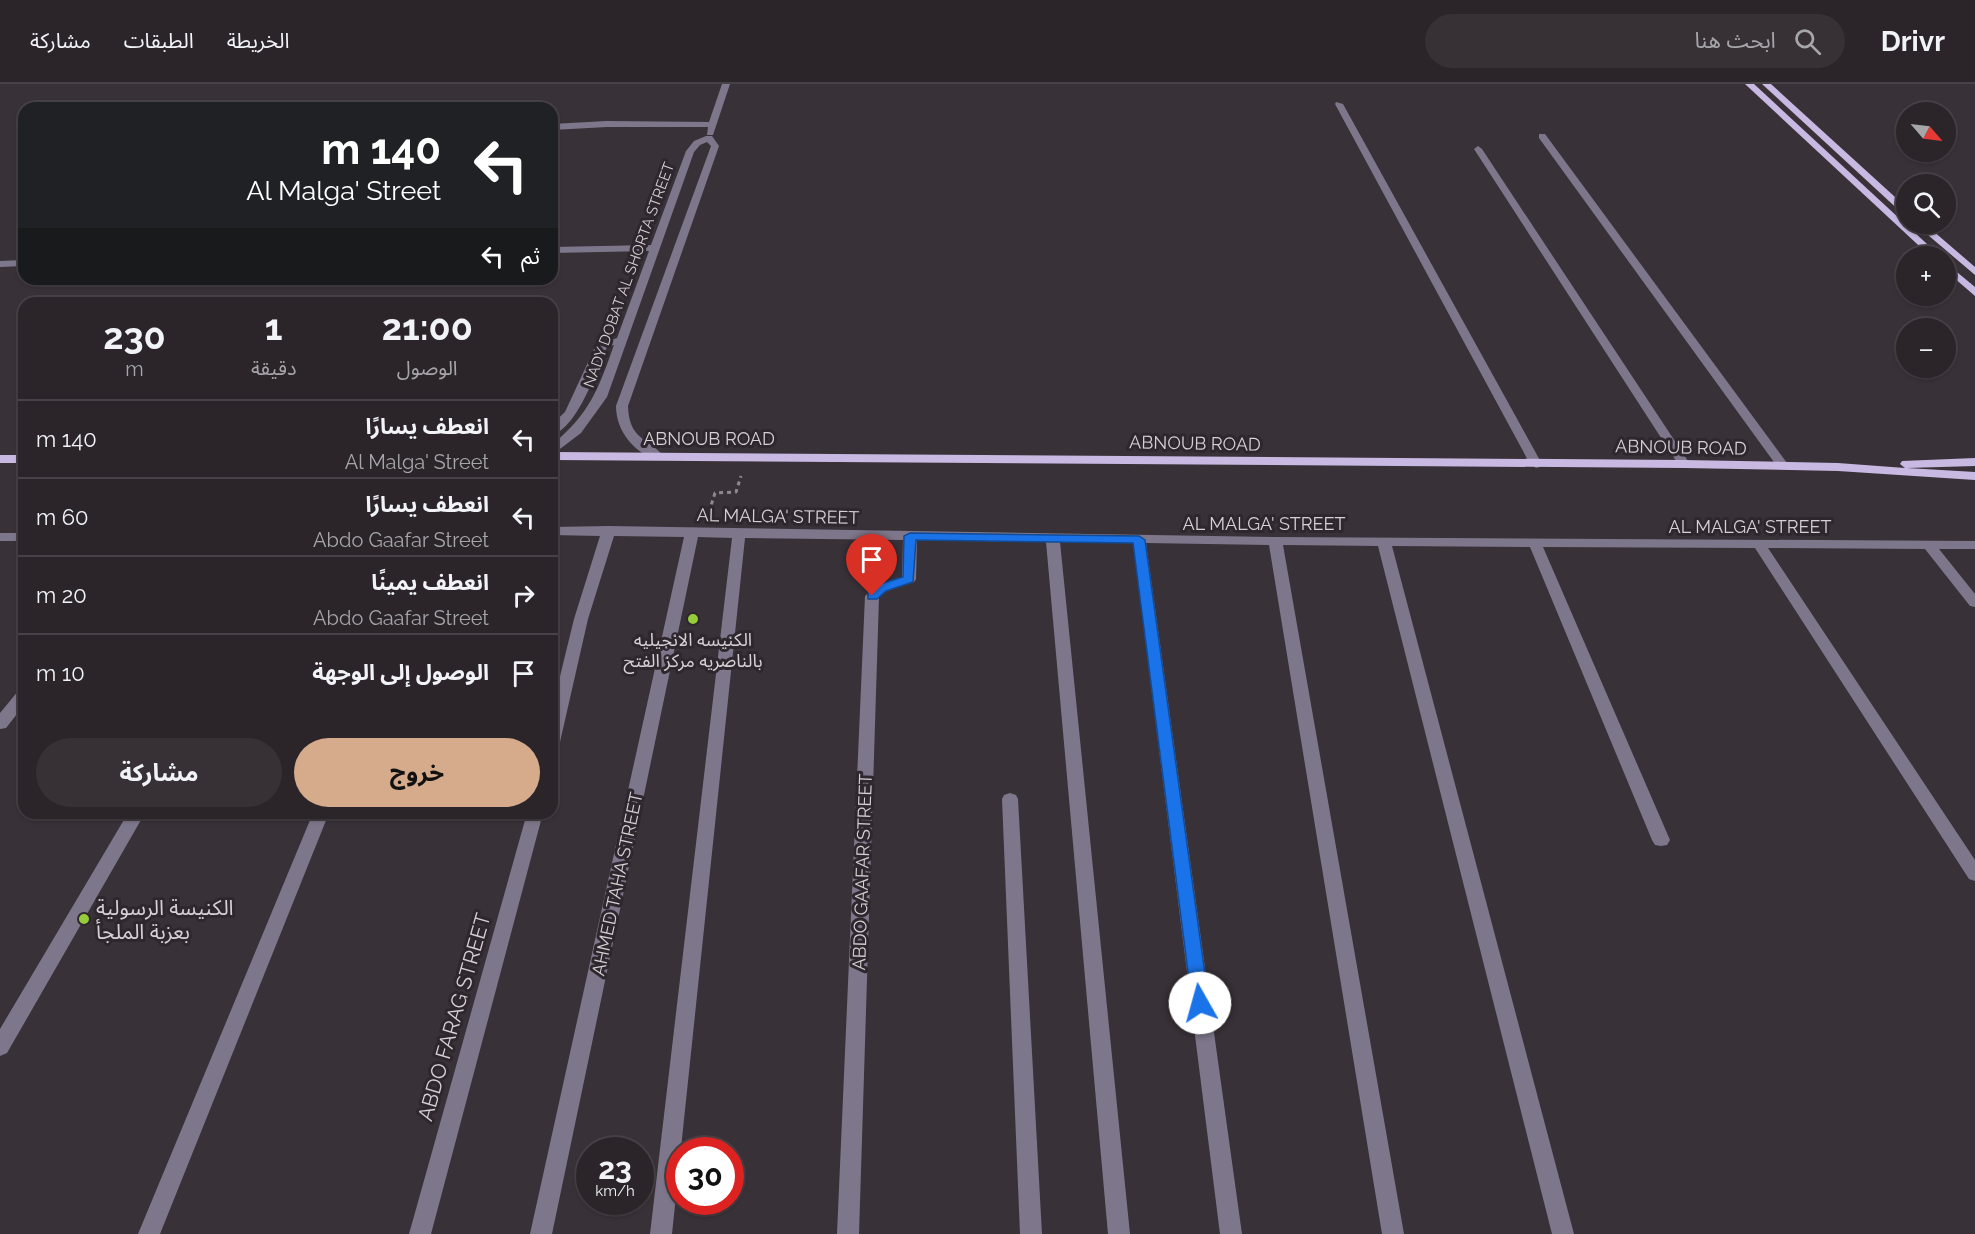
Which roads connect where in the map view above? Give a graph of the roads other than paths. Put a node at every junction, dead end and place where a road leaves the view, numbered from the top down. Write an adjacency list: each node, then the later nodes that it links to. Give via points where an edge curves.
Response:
1 (726, 84): 6 (street)
2 (1749, 84): 11 (main road)
3 (1767, 84): 9 (main road)
4 (1339, 104): 29 (street)
5 (558, 127): 6 (street, via 602,132)
6 (710, 132): 12 (street, NADY DOBAT AL SHORTA STREET, via 690,151); 20 (street, via 715,146)
7 (1542, 136): 31 (street)
8 (1478, 149): 30 (street)
9 (1896, 203)
10 (1931, 234): 16 (main road)
11 (1924, 246)
12 (655, 248): 13 (street); 19 (street, NADY DOBAT AL SHORTA STREET)
13 (558, 250)
14 (18, 263): 15 (street)
15 (0, 264)
16 (1975, 273)
17 (1956, 275): 18 (main road)
18 (1975, 293)
19 (621, 340): 21 (street, NADY DOBAT AL SHORTA STREET); 22 (street, via 602,345 570,414)
20 (635, 370): 21 (street); 25 (street, via 622,406 624,424 636,441)
21 (610, 371): 23 (street, NADY DOBAT AL SHORTA STREET, via 601,397 588,417)
22 (558, 425)
23 (558, 445)
24 (558, 456): 25 (main road, ABNOUB ROAD)
25 (658, 456): 29 (main road, ABNOUB ROAD)
26 (0, 459): 27 (main road)
27 (18, 459)
28 (1975, 462): 32 (main road, ABNOUB ROAD)
29 (1536, 464): 30 (main road, ABNOUB ROAD)
30 (1684, 464): 31 (main road, ABNOUB ROAD)
31 (1783, 466): 32 (main road, ABNOUB ROAD)
32 (1838, 467): 33 (main road, ABNOUB ROAD)
33 (1975, 476)
34 (609, 530): 35 (street, AL MALGA' STREET); 36 (street, AL MALGA' STREET); 51 (street, via 581,619)
35 (558, 531)
36 (692, 533): 37 (street, AL MALGA' STREET); 62 (street, AHMED TAHA STREET)
37 (739, 534): 38 (street, AL MALGA' STREET); 63 (street)
38 (910, 536): 41 (street, AL MALGA' STREET); 64 (street, ABDO GAAFAR STREET, via 909,579 882,588 872,596)
39 (0, 537): 40 (street)
40 (18, 537)
41 (1053, 539): 42 (street, AL MALGA' STREET); 66 (street)
42 (1139, 540): 43 (street, AL MALGA' STREET); 67 (street)
43 (1275, 541): 44 (street, AL MALGA' STREET); 68 (street)
44 (1384, 542): 45 (street, AL MALGA' STREET); 69 (street)
45 (1535, 543): 46 (street, AL MALGA' STREET); 57 (street)
46 (1759, 544): 47 (street, AL MALGA' STREET); 58 (street)
47 (1929, 545): 48 (street, AL MALGA' STREET); 49 (street)
48 (1975, 545)
49 (1975, 603)
50 (18, 702): 52 (street)
51 (558, 717)
52 (0, 724)
53 (1010, 799): 65 (street)
54 (133, 819): 59 (street)
55 (319, 819): 60 (street)
56 (533, 819): 61 (street, ABDO FARAG STREET)
57 (1661, 840)
58 (1975, 874)
59 (0, 1047)
60 (149, 1234)
61 (420, 1234)
62 (541, 1234)
63 (661, 1234)
64 (848, 1234)
65 (1031, 1234)
66 (1119, 1234)
67 (1231, 1234)
68 (1393, 1234)
69 (1563, 1234)

